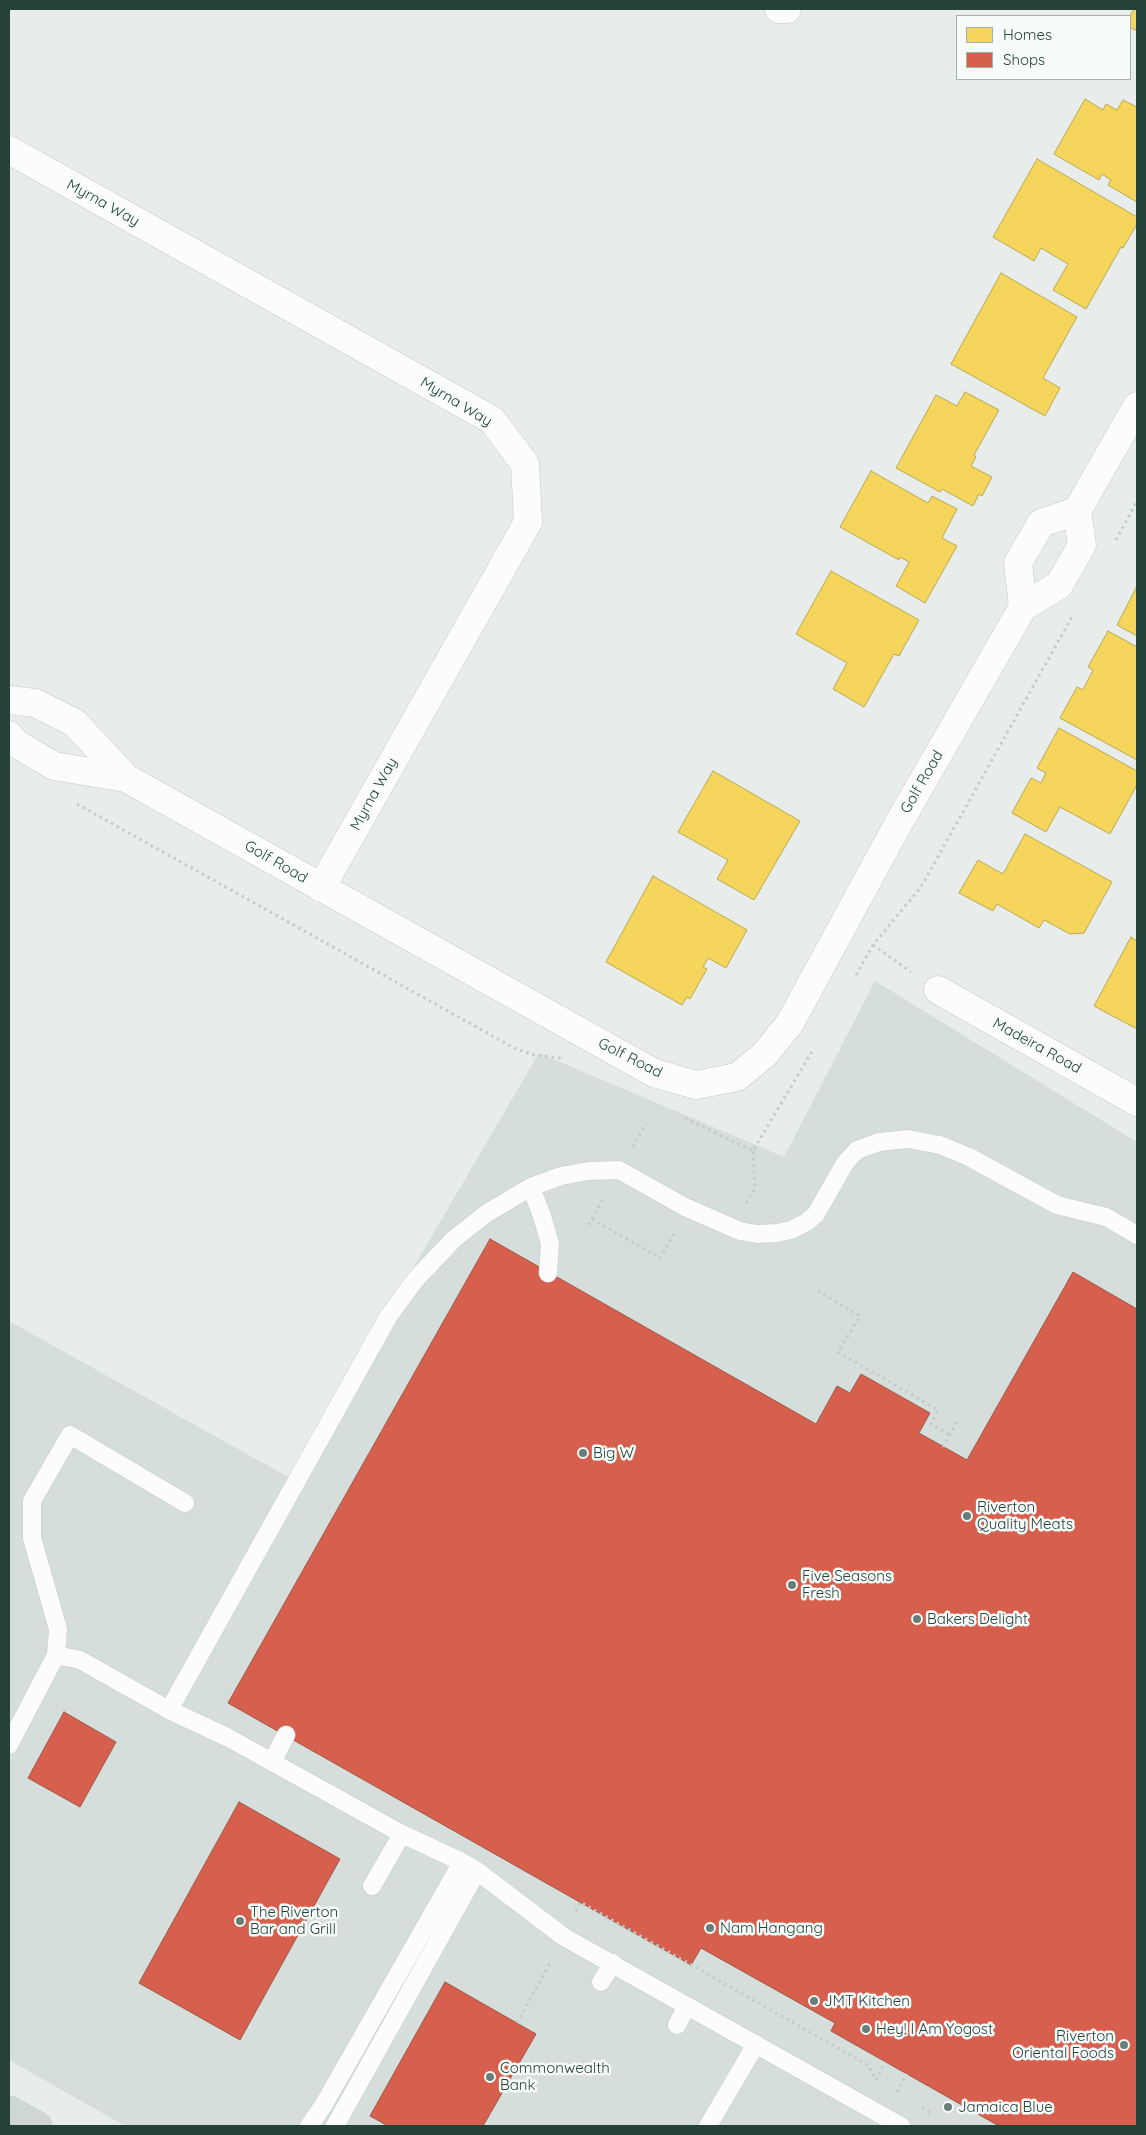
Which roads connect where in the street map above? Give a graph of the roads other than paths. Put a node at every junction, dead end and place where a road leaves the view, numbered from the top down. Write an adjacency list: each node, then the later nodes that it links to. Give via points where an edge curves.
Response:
1 (779, 9): 2 (street)
2 (787, 9)
3 (9, 150): 10 (street, Myrna Way, via 492,420 525,464 528,522)
4 (1137, 406): 5 (street)
5 (1077, 511): 6 (street, Golf Road, via 1082,545 1059,585); 6 (street, via 1041,523 1036,531 1018,563)
6 (1022, 607): 10 (street, Golf Road, via 897,826 790,1023 764,1055 737,1078 696,1085 654,1073)
7 (9, 700): 9 (street, Golf Road, via 35,703 75,722)
8 (9, 735): 9 (street, Golf Road, via 15,743 54,766)
9 (126, 778): 10 (street, Golf Road)
10 (321, 888)
11 (938, 990): 12 (street, Madeira Road)
12 (1137, 1102)
13 (530, 1187): 14 (lane, via 579,1173 619,1170 685,1207 732,1228 757,1234 777,1233 791,1230 816,1214 845,1163 857,1150 879,1142 908,1139 940,1145 970,1157 1057,1205 1106,1217); 15 (lane, via 550,1244); 18 (lane, via 487,1213 454,1240 415,1280 388,1317)
14 (1137, 1235)
15 (548, 1273)
16 (186, 1503): 17 (lane, via 70,1435 32,1501 32,1538 58,1628)
17 (56, 1655): 18 (lane, via 80,1660); 20 (lane)
18 (170, 1710): 21 (lane, via 227,1736)
19 (286, 1735): 21 (lane)
20 (9, 1745)
21 (272, 1762): 22 (lane)
22 (402, 1834): 23 (lane); 25 (lane)
23 (462, 1862): 24 (lane); 33 (lane)
24 (477, 1871): 26 (lane, via 564,1937); 34 (lane)
25 (372, 1886)
26 (613, 1963): 27 (lane); 28 (lane)
27 (601, 1982)
28 (687, 2006): 29 (lane); 30 (lane)
29 (677, 2025)
30 (756, 2044): 35 (lane); 36 (lane)
31 (9, 2110): 32 (main road)
32 (38, 2126)
33 (309, 2126)
34 (335, 2126)
35 (708, 2126)
36 (902, 2126)

